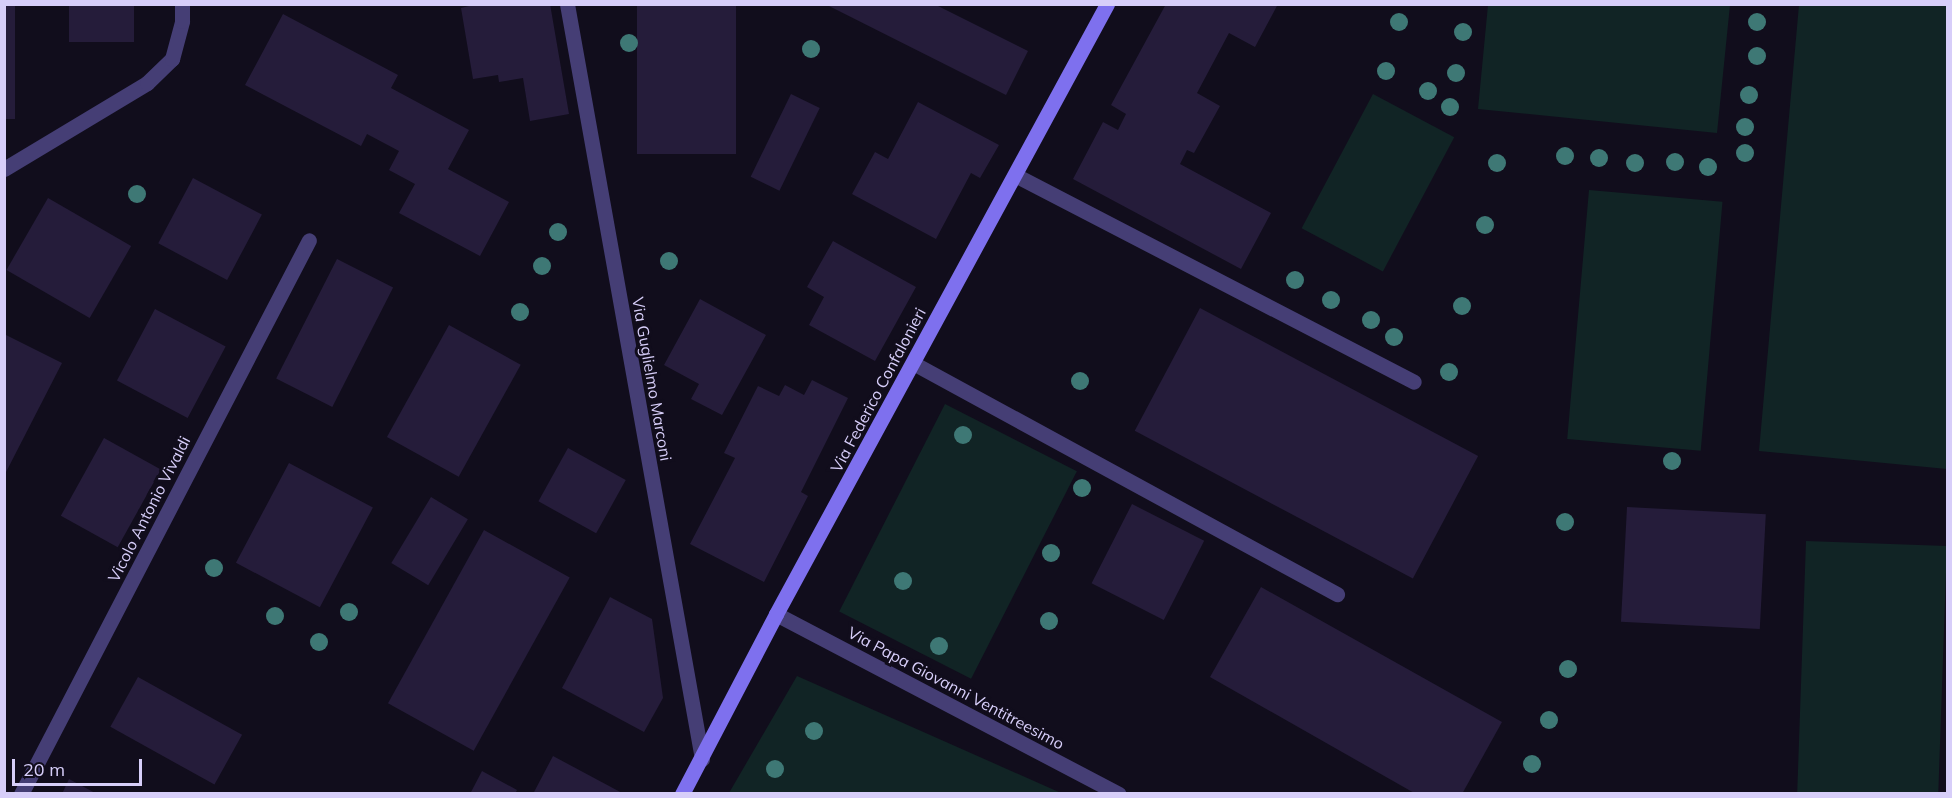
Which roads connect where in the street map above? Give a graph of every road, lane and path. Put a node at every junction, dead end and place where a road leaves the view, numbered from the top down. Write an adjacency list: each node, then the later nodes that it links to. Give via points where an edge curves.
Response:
1 (182, 4): 4 (street, via 182,21 172,59 147,83)
2 (567, 4): 11 (street, Via Guglielmo Marconi)
3 (1107, 4): 5 (street, Via Federico Confalonieri)
4 (4, 169)
5 (1015, 175): 7 (street, Via Federico Confalonieri); 8 (street)
6 (309, 240): 12 (street, Vicolo Antonio Vivaldi)
7 (913, 363): 9 (street); 10 (street, Via Federico Confalonieri)
8 (1414, 382)
9 (1337, 594)
10 (776, 614): 11 (street, Via Federico Confalonieri); 14 (street, Via Papa Giovanni Ventitreesimo)
11 (702, 759): 13 (street, Via Federico Confalonieri)
12 (21, 794)
13 (682, 794)
14 (1119, 794)

